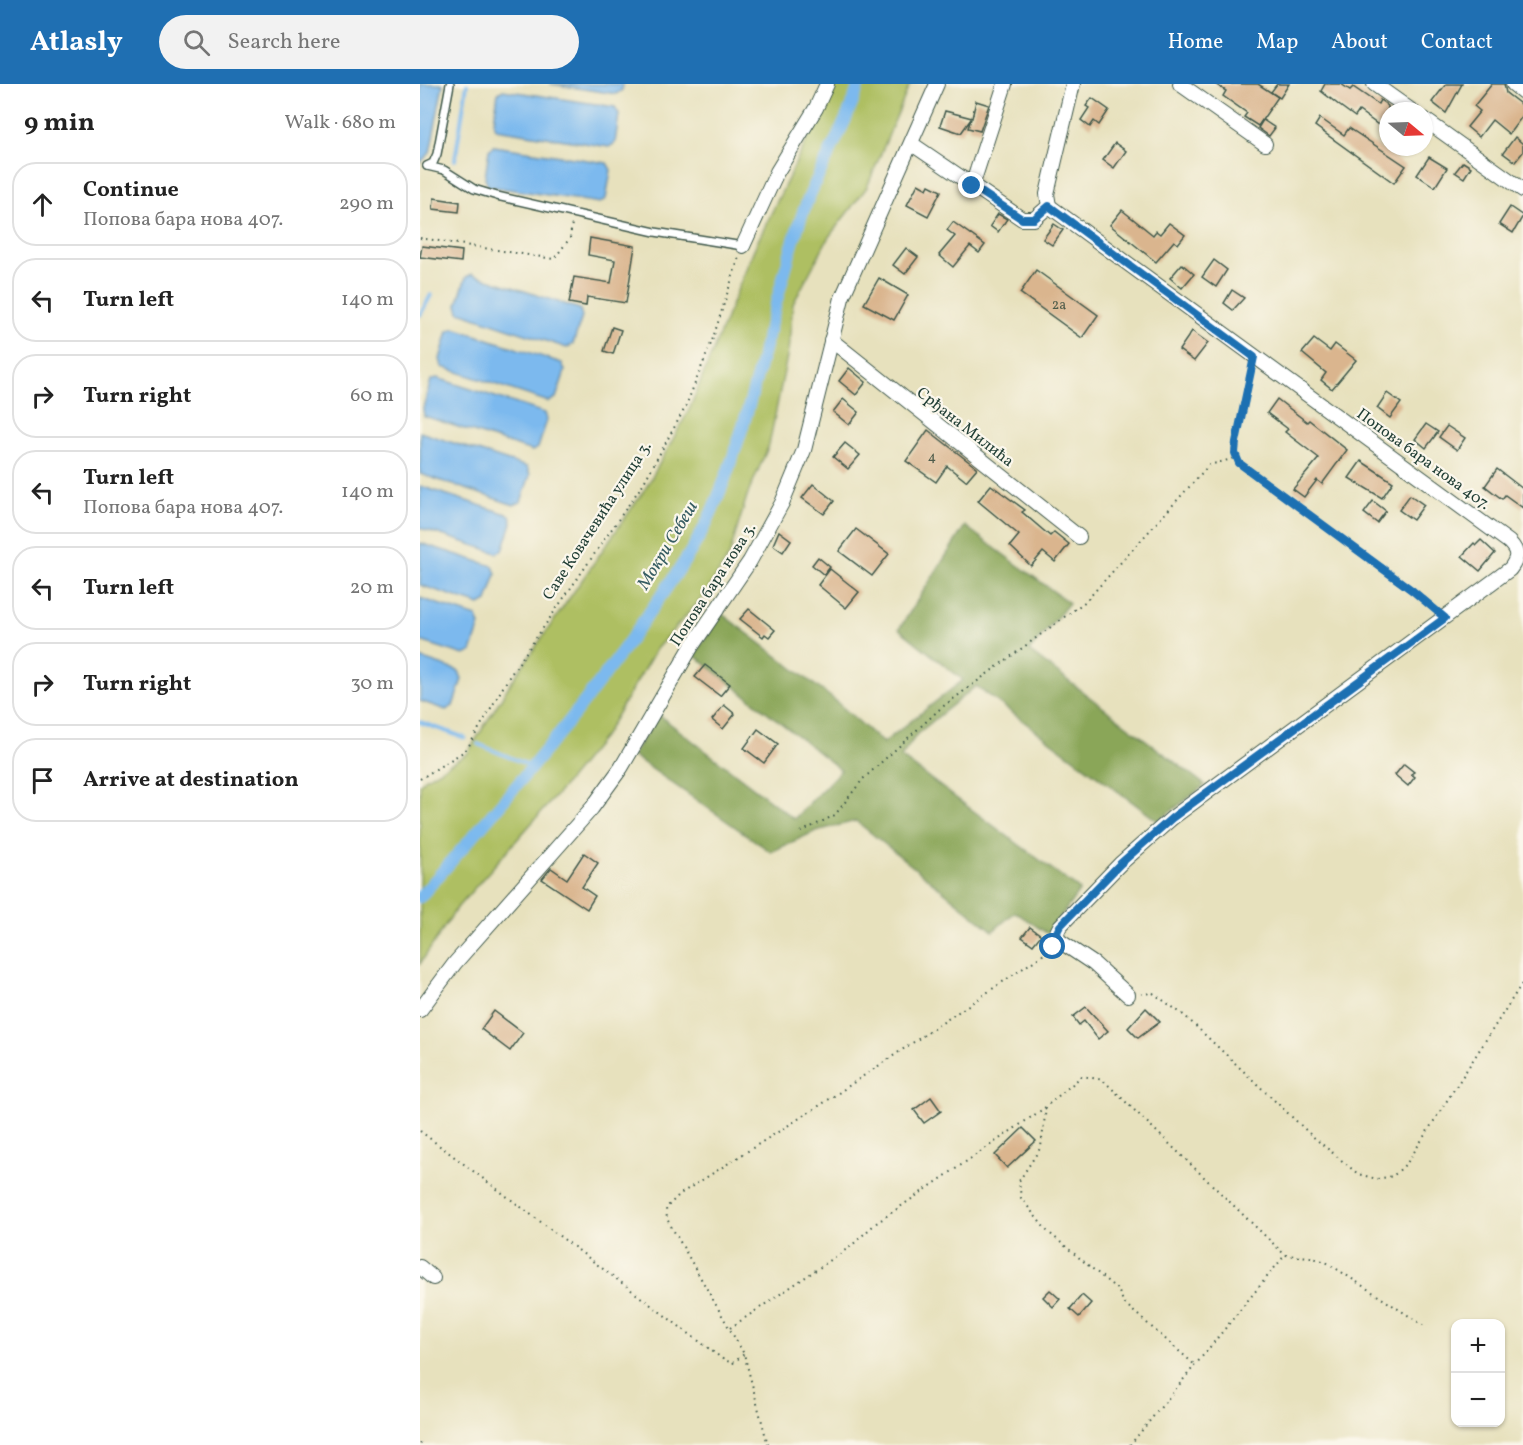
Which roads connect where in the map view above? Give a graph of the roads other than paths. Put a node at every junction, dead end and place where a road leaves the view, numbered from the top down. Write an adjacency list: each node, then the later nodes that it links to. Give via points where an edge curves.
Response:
1 (450, 84): 17 (lane, via 437,154 427,166 444,170 474,189 655,232)
2 (827, 84): 17 (street, via 777,172)
3 (937, 84): 12 (street, Попова бара нова 3.)
4 (1005, 84): 14 (street)
5 (1073, 84): 16 (street, via 1047,194)
6 (1180, 84): 13 (street)
7 (1374, 84): 10 (street)
8 (1513, 84): 9 (street)
9 (1523, 92)
10 (1399, 102)
11 (1433, 125): 15 (street)
12 (912, 144): 14 (street); 18 (street, Попова бара нова 3., via 842,298)
13 (1264, 144)
14 (972, 186): 16 (street, via 1022,219 1034,219)
15 (1523, 190)
16 (1049, 206): 20 (street, Попова бара нова 407., via 1353,426)
17 (743, 246)
18 (831, 340): 19 (street, Срђана Милића); 22 (street, Попова бара нова 3., via 804,450 782,503 750,561 692,646 621,768 592,808 455,963)
19 (1079, 537)
20 (1520, 554): 21 (street, Попова бара нова 407., via 1510,569 1172,818 1065,920 1057,932 1059,940 1094,964)
21 (1128, 995)
22 (420, 1010)
23 (420, 1267): 24 (street)
24 (433, 1278)

